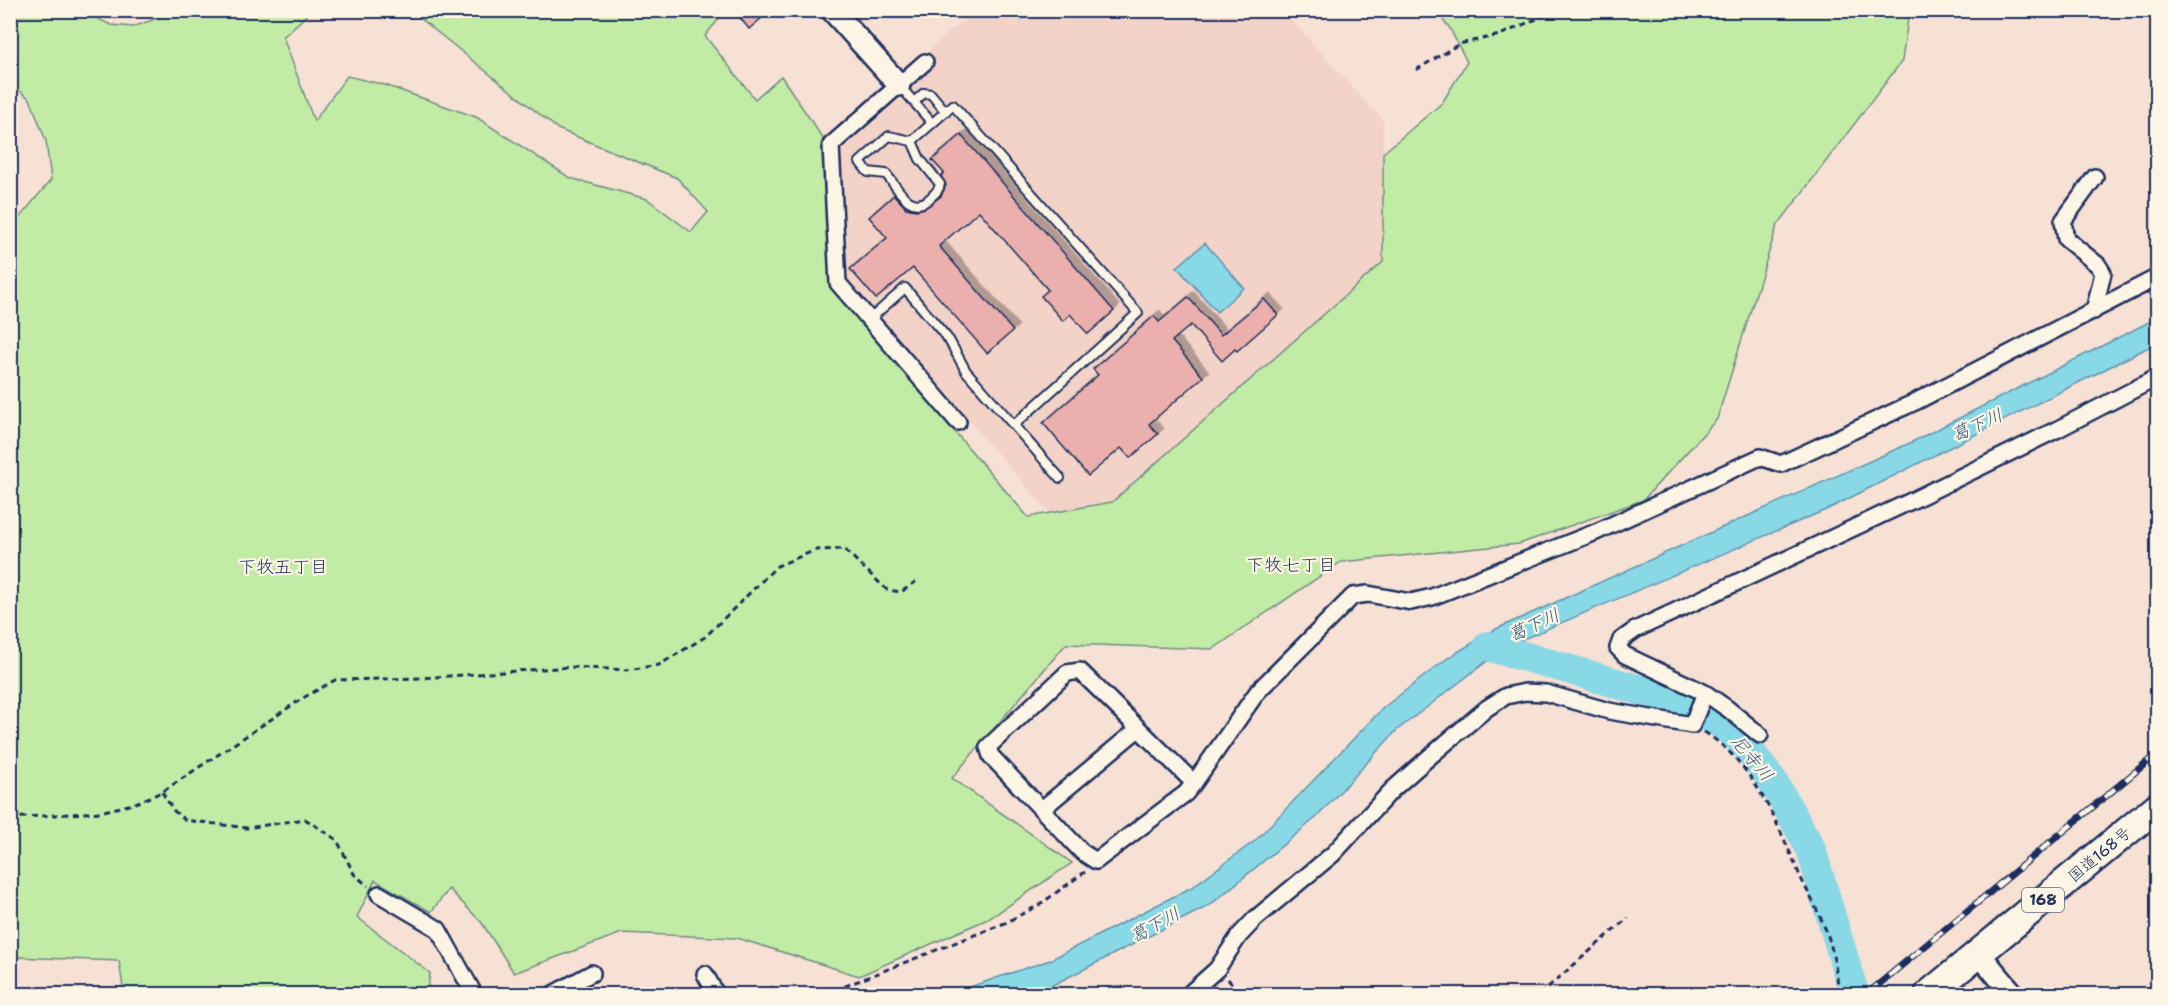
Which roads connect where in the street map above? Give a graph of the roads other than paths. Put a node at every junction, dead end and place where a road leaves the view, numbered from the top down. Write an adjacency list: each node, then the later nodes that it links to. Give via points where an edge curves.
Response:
1 (832, 10): 3 (street)
2 (925, 62): 3 (street)
3 (899, 85): 4 (lane); 11 (street, via 831,145 838,284)
4 (914, 102): 5 (lane, via 924,93 931,94); 6 (lane)
5 (946, 111): 6 (lane); 14 (lane, via 953,105 1138,313)
6 (932, 123): 7 (lane)
7 (912, 141): 7 (lane, via 888,136 860,162 868,172 886,174 910,203 917,205 923,204 940,184 920,159)
8 (2096, 177): 10 (street, via 2063,221 2066,239 2103,273)
9 (2157, 277): 10 (street)
10 (2094, 311): 19 (street, via 1781,464 1760,457 1596,532 1432,597 1411,602 1368,594 1353,596 1258,691)
11 (869, 320): 13 (street); 14 (lane, via 904,288 949,340 966,371)
12 (2157, 377): 16 (street, via 1909,502 1620,640 1618,648 1625,655)
13 (958, 422)
14 (1014, 425): 15 (lane)
15 (1060, 478)
16 (1705, 693): 18 (street); 29 (street, via 1692,725 1609,711 1546,693 1506,696 1392,790 1333,854 1255,919 1217,969)
17 (1138, 729): 19 (street); 21 (street); 21 (street, via 1080,671 1067,673 988,747 991,756)
18 (1760, 735)
19 (1194, 783): 21 (street, via 1186,794 1096,861 1082,852)
20 (2157, 806): 23 (highway, 国道168号 / 168)
21 (1042, 809)
22 (379, 894): 26 (street, via 438,929)
23 (1979, 954): 30 (highway, 国道168号 / 168); 31 (street)
24 (592, 973): 27 (street)
25 (705, 974): 28 (street)
26 (474, 994)
27 (554, 994)
28 (716, 994)
29 (1189, 994)
30 (1929, 994)
31 (2013, 994)

